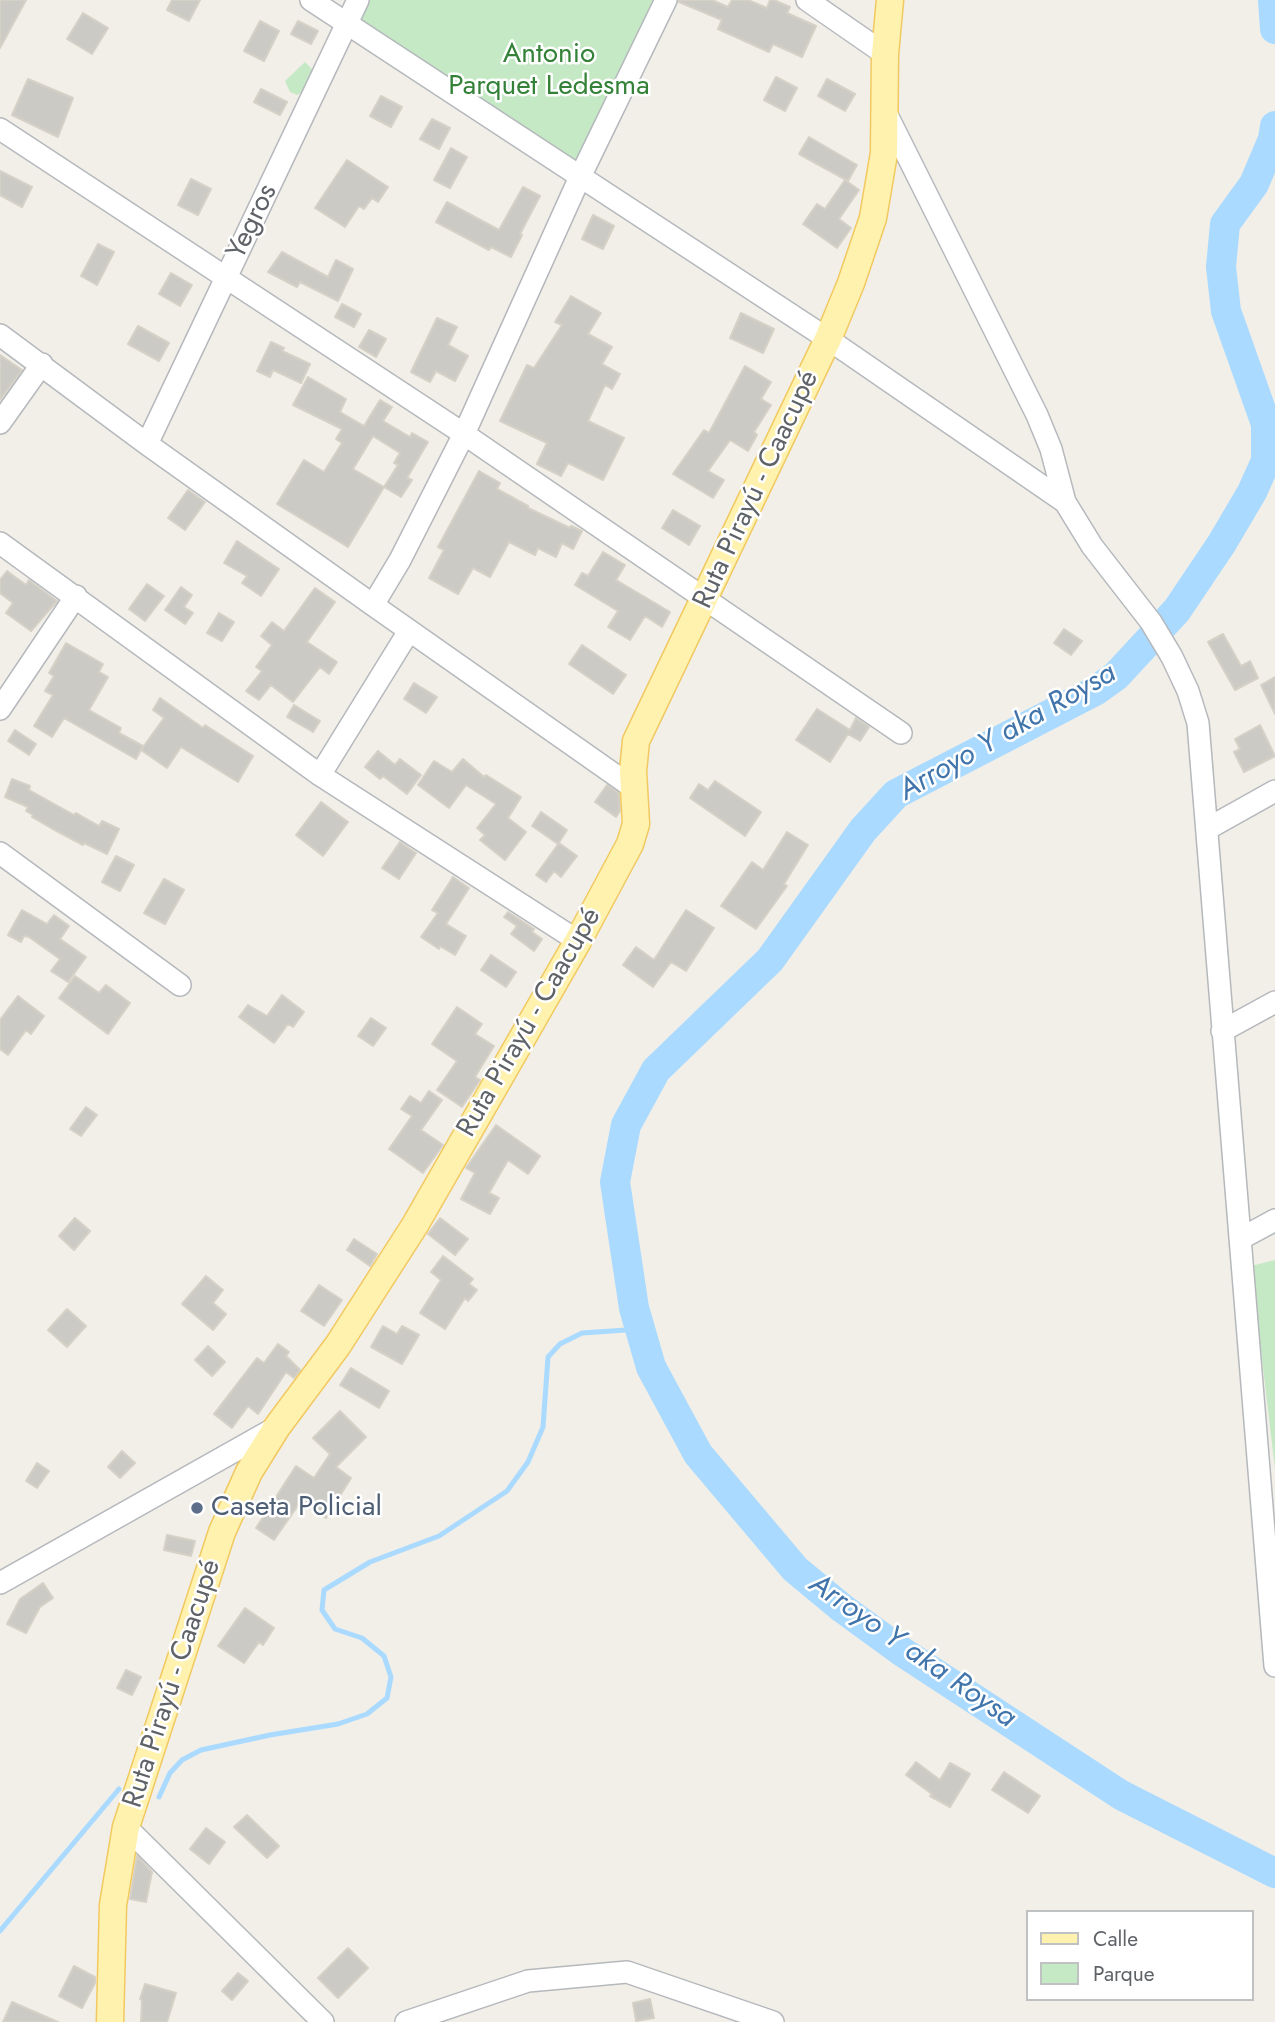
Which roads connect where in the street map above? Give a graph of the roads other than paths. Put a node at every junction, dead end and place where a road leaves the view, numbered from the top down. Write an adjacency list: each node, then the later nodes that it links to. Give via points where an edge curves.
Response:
1 (311, 0): 6 (street)
2 (358, 0): 6 (street, Yegros)
3 (666, 0): 10 (street)
4 (807, 0): 7 (street)
5 (890, 0): 7 (main road, Ruta Pirayú - Caacupé)
6 (348, 24): 10 (street); 11 (street, Yegros)
7 (885, 54): 8 (main road, Ruta Pirayú - Caacupé)
8 (884, 109): 13 (main road, Ruta Pirayú - Caacupé, via 884,153 873,218); 18 (street, via 1037,415)
9 (0, 129): 11 (street)
10 (580, 177): 13 (street); 16 (street)
11 (226, 277): 16 (street); 17 (street, Yegros)
12 (0, 335): 14 (street)
13 (828, 339): 18 (street); 21 (main road, Ruta Pirayú - Caacupé)
14 (42, 364): 15 (street); 17 (street)
15 (0, 422)
16 (464, 433): 21 (street); 22 (street)
17 (147, 444): 22 (street)
18 (1065, 502): 29 (street, via 1092,546 1151,622 1188,691 1198,723)
19 (0, 543): 20 (street)
20 (76, 596): 24 (street); 26 (street)
21 (706, 598): 25 (street); 27 (main road, Ruta Pirayú - Caacupé, via 636,741)
22 (373, 606): 23 (street)
23 (409, 631): 26 (street); 27 (street)
24 (0, 709)
25 (901, 733)
26 (320, 775): 31 (street)
27 (635, 789): 31 (main road, Ruta Pirayú - Caacupé, via 636,824 630,844)
28 (1275, 791): 29 (street)
29 (1207, 829): 34 (street)
30 (0, 853): 32 (street)
31 (578, 941): 37 (main road, Ruta Pirayú - Caacupé, via 415,1225 338,1345)
32 (180, 985)
33 (1275, 1002): 34 (street)
34 (1222, 1031): 36 (street)
35 (1275, 1220): 36 (street)
36 (1240, 1239): 39 (street)
37 (277, 1427): 38 (street); 40 (main road, Ruta Pirayú - Caacupé, via 249,1472 222,1532)
38 (1, 1581)
39 (1275, 1666)
40 (126, 1827): 42 (main road, Ruta Pirayú - Caacupé, via 113,1905); 43 (street)
41 (736, 2016): 44 (street, via 628,1972 528,1981); 45 (street)
42 (110, 2022)
43 (323, 2022)
44 (406, 2022)
45 (773, 2022)

